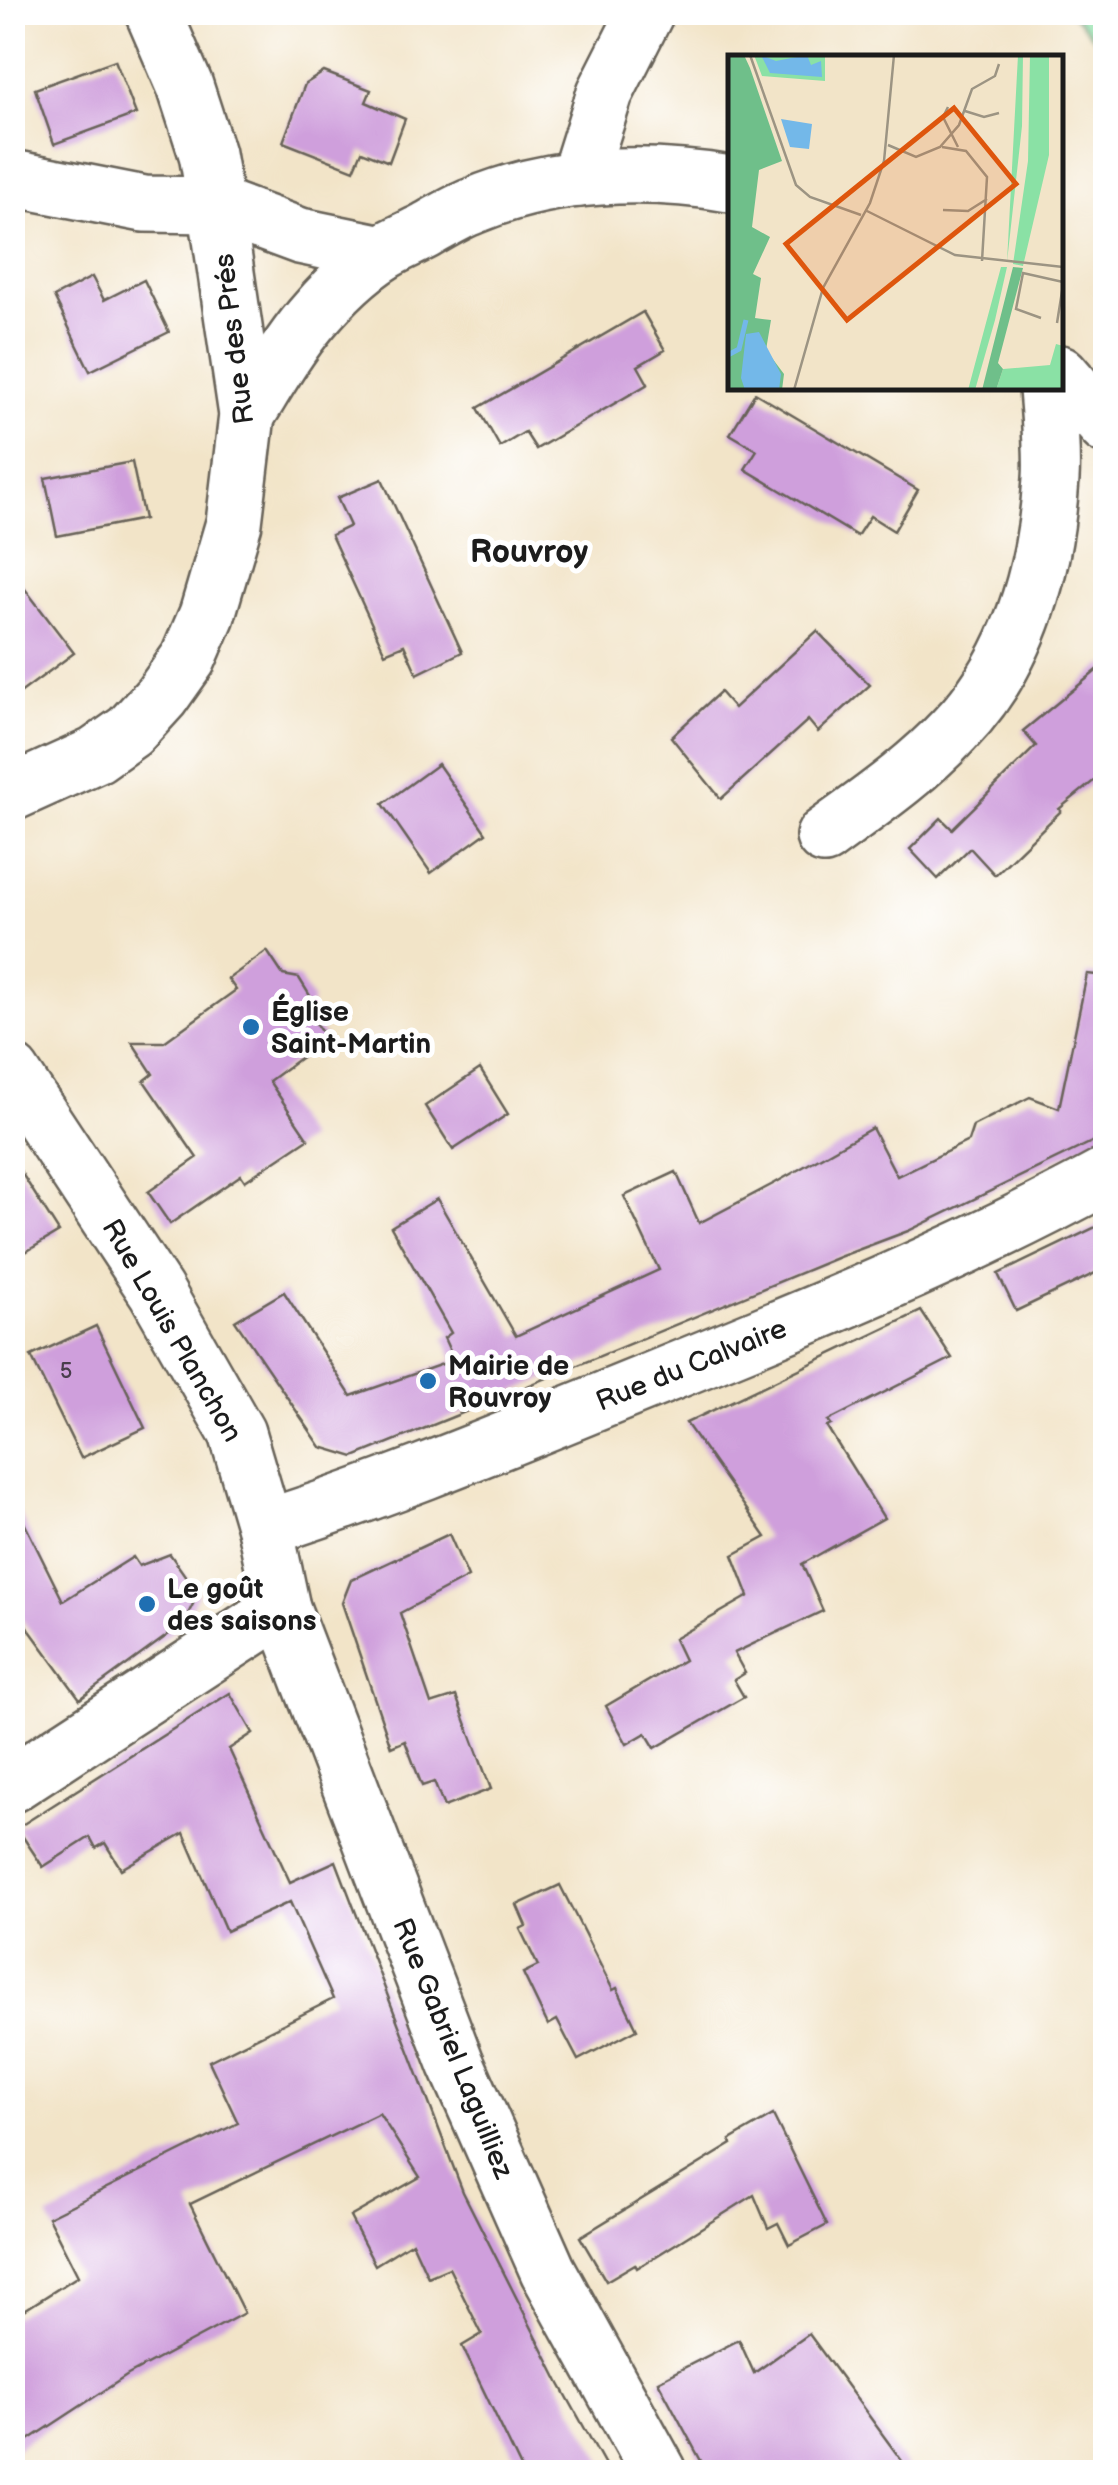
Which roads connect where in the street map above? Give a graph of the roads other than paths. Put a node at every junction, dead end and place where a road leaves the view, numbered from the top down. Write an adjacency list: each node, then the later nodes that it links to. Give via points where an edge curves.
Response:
1 (152, 12): 6 (street, Rue des Prés, via 185,86)
2 (646, 12): 4 (street, via 605,93)
3 (12, 178): 6 (street, Rue des Prés, via 144,204)
4 (578, 179): 5 (street, via 633,175); 7 (street, via 474,205)
5 (728, 184)
6 (216, 205): 7 (street, Rue des Prés, via 300,236); 10 (street, Rue des Prés)
7 (382, 253): 10 (street, via 312,318)
8 (1063, 376): 11 (street)
9 (1047, 390): 13 (street, via 1051,477 1037,577 1002,668 929,755)
10 (246, 415): 12 (street, Rue des Prés, via 234,523 188,660 130,731 96,755)
11 (1106, 426)
12 (12, 792)
13 (824, 836)
14 (12, 1073): 16 (street, Rue Louis Planchon, via 156,1291 237,1433)
15 (1106, 1176): 16 (street, Rue du Calvaire, via 845,1302 353,1500)
16 (265, 1528): 17 (street, Rue Louis Planchon)
17 (282, 1608): 18 (street); 19 (street, Rue Gabriel Laguilliez, via 456,2063 548,2270)
18 (12, 1784)
19 (659, 2472)

